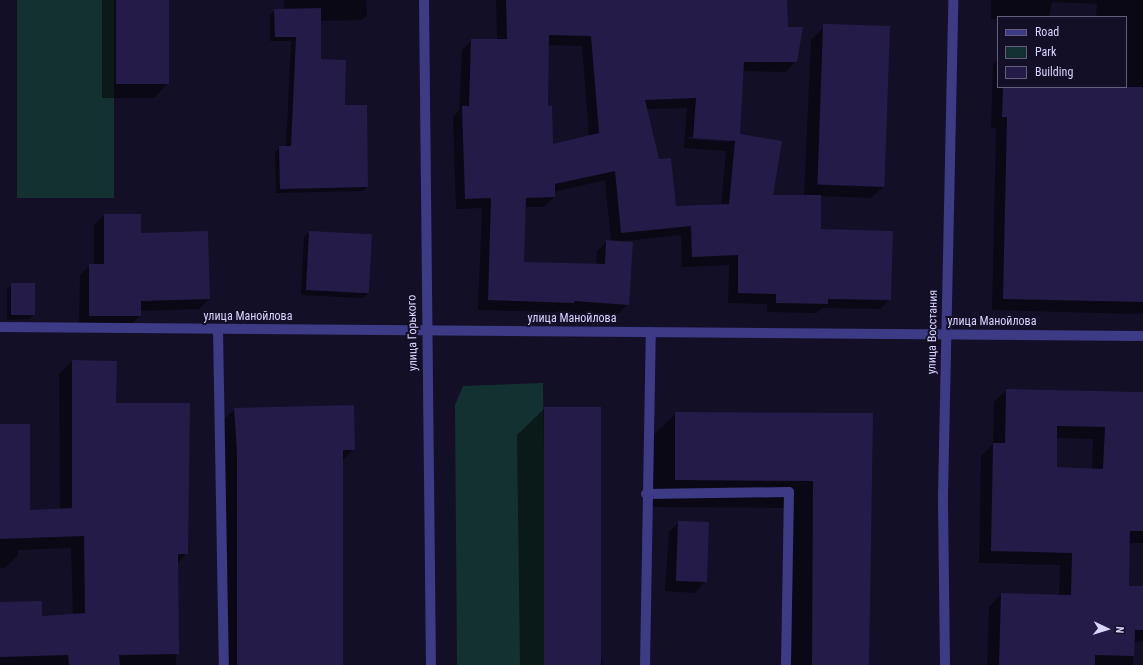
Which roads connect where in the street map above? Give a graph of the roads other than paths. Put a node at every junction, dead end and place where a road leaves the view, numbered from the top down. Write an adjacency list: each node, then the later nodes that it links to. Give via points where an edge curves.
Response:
1 (424, 0): 5 (street, улица Горького)
2 (953, 0): 7 (street, улица Восстания)
3 (0, 327): 4 (street, улица Манойлова)
4 (218, 330): 5 (street, улица Манойлова); 10 (street)
5 (426, 331): 6 (street, улица Манойлова); 11 (street, улица Горького)
6 (651, 332): 7 (street, улица Манойлова); 9 (street)
7 (946, 335): 8 (street, улица Манойлова); 14 (street, улица Восстания, via 943,495)
8 (1143, 336)
9 (646, 494): 12 (street); 13 (street, via 789,492)
10 (224, 665)
11 (431, 665)
12 (645, 665)
13 (786, 665)
14 (945, 665)

